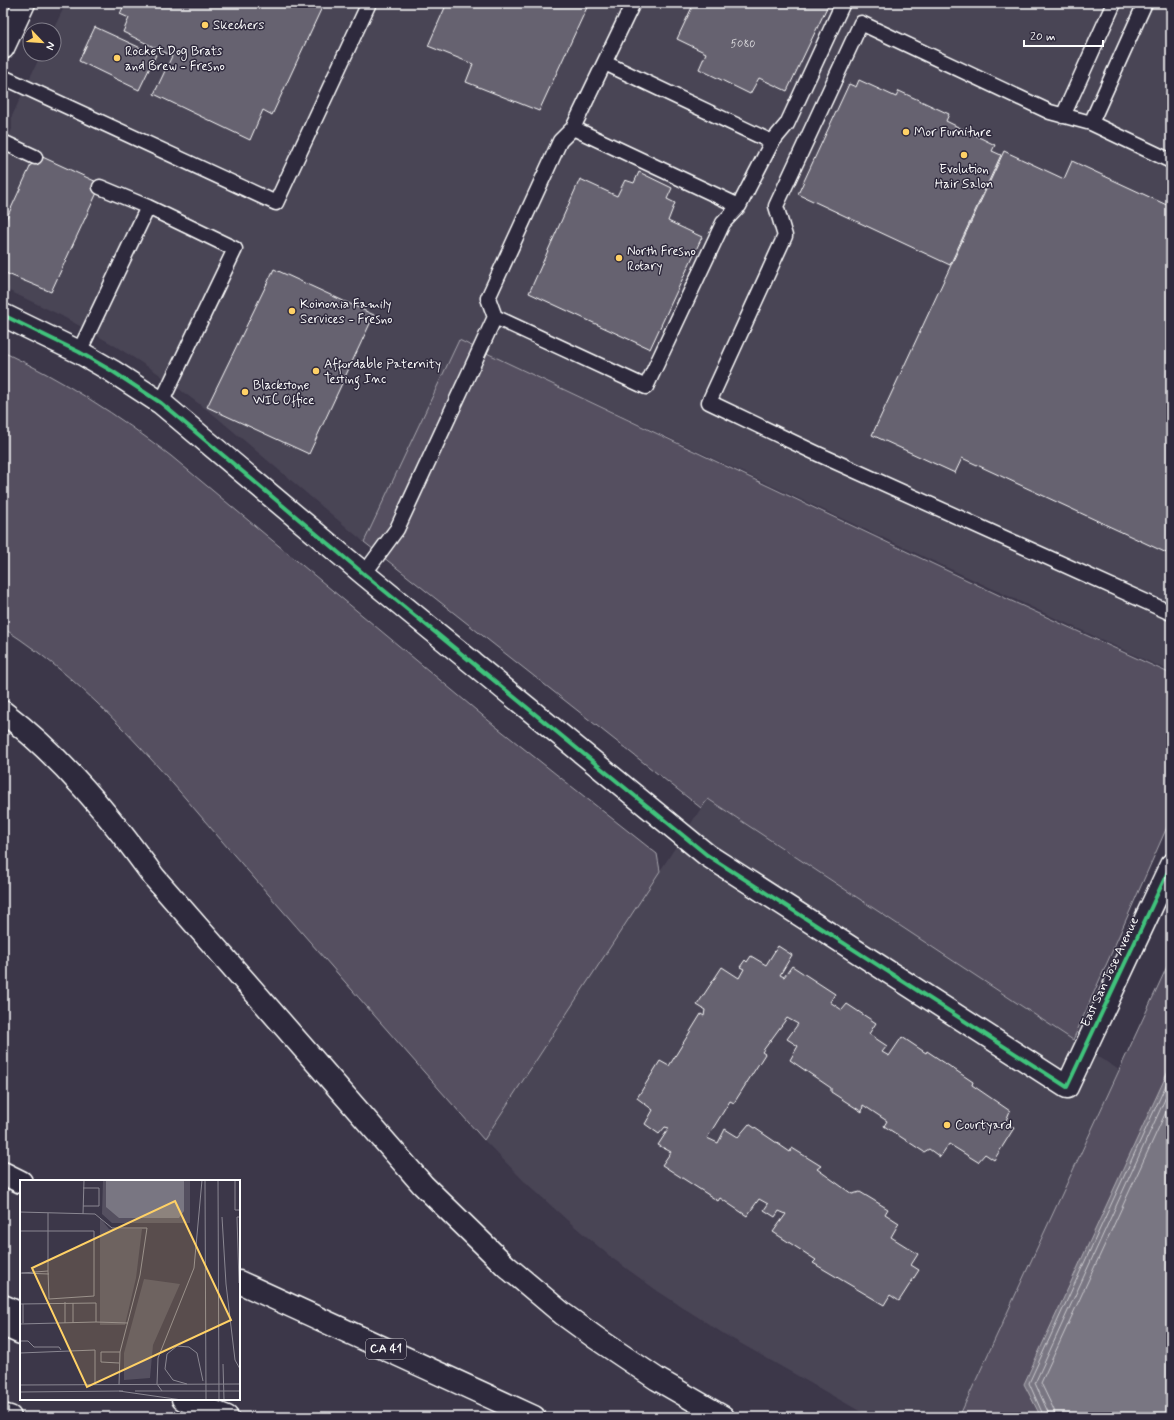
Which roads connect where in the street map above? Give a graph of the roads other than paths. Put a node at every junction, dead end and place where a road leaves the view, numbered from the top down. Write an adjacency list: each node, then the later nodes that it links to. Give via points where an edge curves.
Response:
1 (24, 3): 7 (main road)
2 (369, 3): 9 (lane, via 276,203)
3 (633, 3): 8 (lane)
4 (843, 3): 14 (lane, via 788,124)
5 (1114, 3): 10 (lane)
6 (1145, 3): 11 (lane)
7 (3, 48)
8 (605, 63): 12 (lane); 14 (lane)
9 (3, 77)
10 (1062, 116): 11 (lane); 25 (lane, via 861,23 776,206 785,236 708,402)
11 (1091, 123): 16 (lane)
12 (573, 128): 18 (lane); 21 (lane, via 560,141 488,298)
13 (3, 142): 15 (lane)
14 (772, 142): 18 (lane)
15 (35, 157)
16 (1171, 161)
17 (100, 187): 19 (lane)
18 (739, 206): 21 (lane, via 723,223 646,387)
19 (148, 207): 22 (lane); 23 (lane, via 235,249)
20 (3, 315): 22 (main road)
21 (495, 317): 24 (lane, via 397,529)
22 (79, 352): 23 (main road)
23 (160, 403): 24 (main road)
24 (364, 574): 27 (main road, East San Jose Avenue, via 707,854 1067,1087)
25 (1171, 613)
26 (3, 712): 42 (main road, via 57,760 91,795 154,877 423,1185 506,1266 563,1314 626,1359)
27 (1171, 865)
28 (3, 1174): 29 (main road)
29 (20, 1182)
30 (240, 1282): 41 (main road, CA 41)
31 (3, 1306): 32 (main road)
32 (20, 1314)
33 (3, 1326): 34 (main road)
34 (20, 1333)
35 (185, 1400): 39 (main road)
36 (206, 1400): 40 (main road)
37 (3, 1415): 38 (main road)
38 (10, 1417)
39 (227, 1417)
40 (243, 1417)
41 (534, 1417)
42 (723, 1417)

